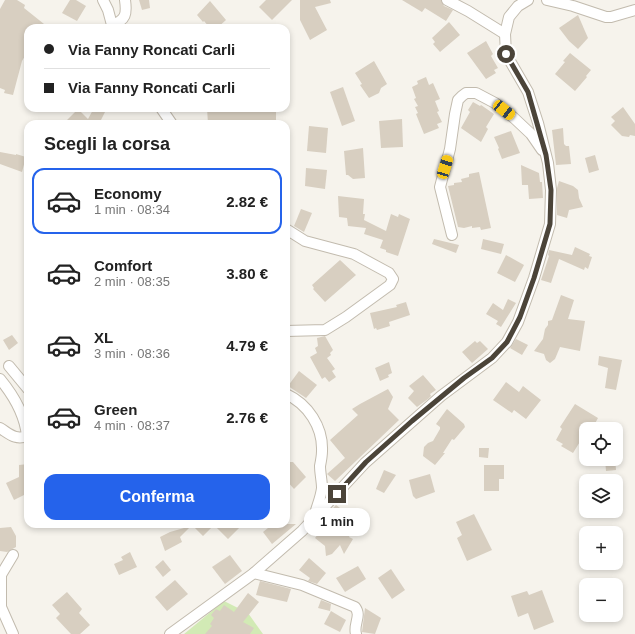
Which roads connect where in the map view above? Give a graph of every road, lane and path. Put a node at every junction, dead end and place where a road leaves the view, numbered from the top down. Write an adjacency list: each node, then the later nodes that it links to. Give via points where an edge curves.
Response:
1 (103, 0): 7 (street)
2 (125, 0): 8 (street, via 124,18)
3 (447, 0): 9 (street)
4 (528, 0): 9 (street, via 518,6 509,17)
5 (547, 0): 6 (street, via 606,17)
6 (635, 10)
7 (112, 24)
8 (115, 24)
9 (505, 34): 10 (street, via 506,54 528,92)
10 (546, 155): 12 (street, via 531,134 495,103 476,93 466,93 462,96 458,100 450,149 440,187); 21 (street, via 551,190 550,224 520,317 507,342 492,358 440,396 366,462)
11 (290, 232): 13 (street, via 305,241 354,254 390,273 393,279 390,285 325,330)
12 (452, 235)
13 (290, 331)
14 (9, 366): 16 (street)
15 (0, 380): 18 (street, via 19,407)
16 (24, 384)
17 (290, 396): 21 (street, via 311,414 318,426 321,439 322,488)
18 (24, 422)
19 (0, 428): 20 (street, via 15,437)
20 (24, 437)
21 (313, 520): 23 (street)
22 (13, 555): 24 (street, via 1,575 1,607)
23 (254, 573): 25 (street); 26 (street, via 302,586 355,607 359,615)
24 (13, 634)
25 (170, 634)
26 (356, 634)

